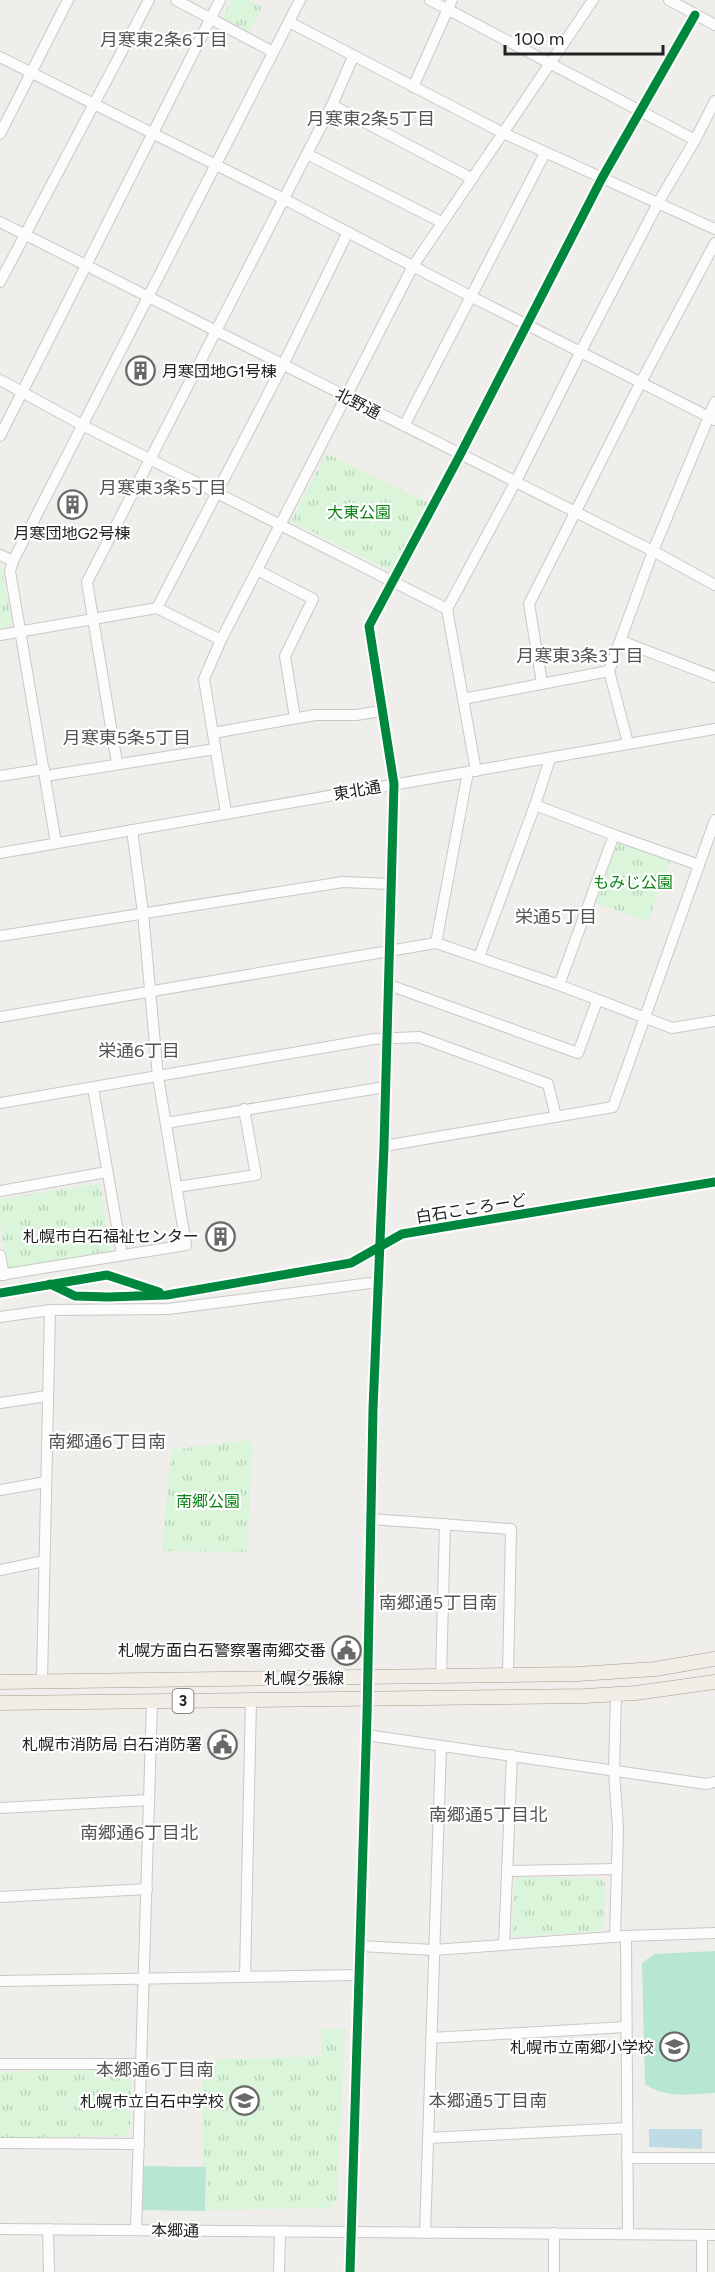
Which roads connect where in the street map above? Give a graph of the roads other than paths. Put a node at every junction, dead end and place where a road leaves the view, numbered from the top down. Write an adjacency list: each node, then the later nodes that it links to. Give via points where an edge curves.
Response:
1 (68, 0): 18 (street)
2 (149, 0): 21 (street)
3 (176, 0): 11 (street)
4 (220, 0): 11 (street)
5 (300, 0): 12 (street)
6 (430, 0): 9 (street)
7 (593, 0): 17 (street)
8 (669, 0): 10 (street)
9 (449, 4): 17 (street); 19 (street)
10 (695, 15): 13 (street); 23 (street)
11 (211, 18): 14 (street); 26 (street)
12 (289, 22): 14 (street); 16 (street)
13 (715, 25)
14 (273, 52): 30 (street)
15 (0, 57): 18 (street)
16 (353, 57): 19 (street); 22 (street)
17 (550, 63): 23 (street); 24 (street)
18 (31, 73): 21 (street); 25 (street)
19 (413, 87): 24 (street)
20 (715, 101): 27 (street)
21 (93, 103): 26 (street); 39 (street)
22 (332, 105): 29 (street); 31 (street)
23 (640, 110): 27 (street); 32 (street)
24 (503, 133): 28 (street); 31 (street)
25 (0, 134)
26 (153, 134): 30 (street); 41 (street)
27 (695, 140): 34 (street)
28 (545, 153): 32 (street); 44 (street)
29 (307, 154): 33 (street); 36 (street)
30 (216, 165): 33 (street); 45 (street)
31 (471, 178): 36 (street)
32 (602, 178): 34 (street); 46 (street)
33 (284, 199): 38 (street); 47 (street)
34 (658, 203): 37 (street); 48 (street)
35 (0, 222): 39 (street, 北野通)
36 (441, 222): 42 (street)
37 (715, 229)
38 (348, 232): 42 (street); 49 (street)
39 (24, 234): 41 (street, 北野通); 43 (street)
40 (715, 243): 51 (street)
41 (85, 265): 45 (street, 北野通); 52 (street)
42 (413, 266): 44 (street); 53 (street)
43 (0, 282)
44 (470, 296): 46 (street); 57 (street)
45 (148, 297): 47 (street, 北野通); 56 (street)
46 (526, 324): 48 (street); 59 (street)
47 (217, 331): 49 (street, 北野通); 60 (street)
48 (581, 351): 51 (street); 61 (street)
49 (283, 365): 53 (street, 北野通); 62 (street)
50 (0, 380): 52 (street)
51 (641, 382): 55 (street); 63 (street)
52 (22, 391): 56 (street); 58 (street)
53 (346, 397): 57 (street, 北野通); 64 (street)
54 (715, 402): 55 (street)
55 (712, 418): 65 (street)
56 (84, 426): 60 (street); 67 (street)
57 (404, 426): 59 (street, 北野通)
58 (0, 436)
59 (460, 455): 61 (street, 北野通); 69 (street)
60 (149, 459): 62 (street); 73 (street, via 87,582)
61 (515, 483): 63 (street, 北野通); 72 (street)
62 (217, 493): 64 (street); 71 (street)
63 (575, 513): 65 (street, 北野通); 80 (street, via 529,604)
64 (279, 525): 68 (street); 69 (street)
65 (653, 551): 70 (street, 北野通); 77 (street)
66 (0, 555): 67 (street)
67 (13, 561): 74 (street, via 10,571)
68 (257, 570): 76 (street); 83 (street, via 313,599 285,656)
69 (392, 581): 72 (street); 82 (street, via 369,626)
70 (715, 583)
71 (157, 608): 73 (street); 76 (street)
72 (447, 609): 81 (street)
73 (93, 618): 74 (street); 89 (street)
74 (21, 631): 75 (street); 90 (street)
75 (0, 635)
76 (221, 640): 85 (street, via 204,679)
77 (621, 641): 78 (street); 79 (street)
78 (609, 671): 80 (street); 86 (street)
79 (715, 677)
80 (542, 683): 81 (street)
81 (463, 699): 91 (street)
82 (381, 711): 83 (street); 93 (street)
83 (295, 718): 85 (street)
84 (715, 729): 86 (street, 東北通)
85 (213, 733): 87 (street)
86 (628, 743): 88 (street, 東北通)
87 (215, 749): 89 (street); 95 (street)
88 (550, 759): 91 (street, 東北通); 94 (street)
89 (117, 763): 90 (street)
90 (44, 772): 92 (street); 99 (street)
91 (472, 772): 93 (street, 東北通); 105 (street)
92 (0, 776)
93 (394, 784): 95 (street, 東北通); 102 (street)
94 (535, 805): 98 (street); 107 (street)
95 (226, 813): 97 (street, 東北通)
96 (714, 826): 101 (street)
97 (132, 830): 99 (street, 東北通); 103 (street)
98 (614, 835): 101 (street); 109 (street)
99 (56, 843): 100 (street, 東北通)
100 (0, 853)
101 (699, 865): 113 (street)
102 (391, 884): 103 (street, via 343,882); 106 (street)
103 (143, 913): 104 (street); 110 (street)
104 (0, 936)
105 (436, 943): 106 (street); 107 (street)
106 (389, 951): 108 (street); 110 (street)
107 (479, 957): 109 (street)
108 (388, 985): 111 (street, via 578,1053); 115 (street)
109 (559, 985): 111 (street)
110 (150, 991): 112 (street); 116 (street)
111 (597, 1001): 113 (street)
112 (0, 1017)
113 (644, 1018): 114 (street, via 672,1028); 121 (street, via 613,1107)
114 (715, 1020)
115 (386, 1038): 116 (street); 117 (street); 121 (street, via 419,1037 548,1084)
116 (158, 1077): 118 (street); 122 (street)
117 (385, 1087): 120 (street); 123 (street)
118 (93, 1088): 119 (street); 124 (street)
119 (0, 1103)
120 (244, 1109): 122 (street); 125 (street, via 256,1175)
121 (556, 1117): 123 (street)
122 (166, 1123): 125 (street)
123 (384, 1146): 130 (street)
124 (107, 1172): 126 (street); 128 (street)
125 (177, 1187): 128 (street, via 186,1245)
126 (0, 1191)
127 (0, 1255): 129 (street)
128 (122, 1255): 129 (street)
129 (2, 1275)
130 (378, 1282): 131 (street, via 168,1309); 137 (street)
131 (50, 1310): 132 (street); 133 (street)
132 (0, 1317)
133 (47, 1396): 134 (street); 135 (street)
134 (0, 1403)
135 (46, 1482): 136 (street); 139 (street)
136 (0, 1490)
137 (370, 1519): 138 (street); 144 (street)
138 (445, 1524): 142 (street, via 511,1529); 143 (street)
139 (44, 1561): 140 (street); 145 (street)
140 (0, 1570)
141 (715, 1659): 142 (main road, 札幌夕張線 / 3, via 631,1671)
142 (508, 1675): 143 (main road, 札幌夕張線 / 3)
143 (441, 1676): 144 (main road, 札幌夕張線 / 3)
144 (366, 1678): 145 (main road, 札幌夕張線 / 3); 149 (street)
145 (42, 1680): 146 (main road, 札幌夕張線 / 3)
146 (0, 1682)
147 (715, 1682): 148 (main road, 札幌夕張線 / 3)
148 (616, 1694): 149 (main road, 札幌夕張線 / 3); 156 (street)
149 (366, 1698): 150 (main road, 札幌夕張線 / 3); 153 (street)
150 (251, 1699): 151 (main road, 札幌夕張線 / 3); 170 (street)
151 (152, 1702): 152 (main road, 札幌夕張線 / 3); 158 (street)
152 (0, 1703)
153 (366, 1735): 154 (street); 167 (street)
154 (441, 1747): 155 (street); 168 (street)
155 (512, 1755): 156 (street); 161 (street)
156 (614, 1771): 157 (street); 160 (street)
157 (715, 1782)
158 (149, 1800): 159 (street); 162 (street)
159 (0, 1808)
160 (616, 1869): 161 (street); 165 (street)
161 (507, 1870): 166 (street)
162 (147, 1889): 163 (street); 171 (street)
163 (0, 1897)
164 (715, 1933): 165 (street)
165 (620, 1936): 166 (street); 173 (street)
166 (504, 1945): 168 (street)
167 (360, 1947): 168 (street); 169 (street)
168 (434, 1950): 174 (street)
169 (358, 1975): 170 (street); 187 (street)
170 (245, 1977): 171 (street)
171 (145, 1979): 172 (street); 176 (street)
172 (0, 1981)
173 (626, 2027): 174 (street); 177 (street)
174 (431, 2038): 178 (street)
175 (0, 2064): 176 (street)
176 (142, 2064): 180 (street)
177 (627, 2127): 178 (street); 181 (street)
178 (428, 2138): 188 (street)
179 (0, 2143): 180 (street)
180 (139, 2144): 185 (street)
181 (627, 2158): 182 (street); 190 (street)
182 (715, 2158)
183 (0, 2229): 184 (street, 本郷通)
184 (48, 2229): 185 (street, 本郷通); 193 (street)
185 (136, 2230): 186 (street, 本郷通)
186 (280, 2231): 187 (street, 本郷通); 194 (street)
187 (351, 2232): 188 (street, 本郷通); 195 (street)
188 (425, 2233): 189 (street, 本郷通)
189 (554, 2233): 190 (street, 本郷通); 196 (street)
190 (628, 2234): 191 (street, 本郷通)
191 (702, 2235): 192 (street, 本郷通); 197 (street)
192 (715, 2235)
193 (49, 2272)
194 (279, 2272)
195 (350, 2272)
196 (554, 2272)
197 (702, 2272)

